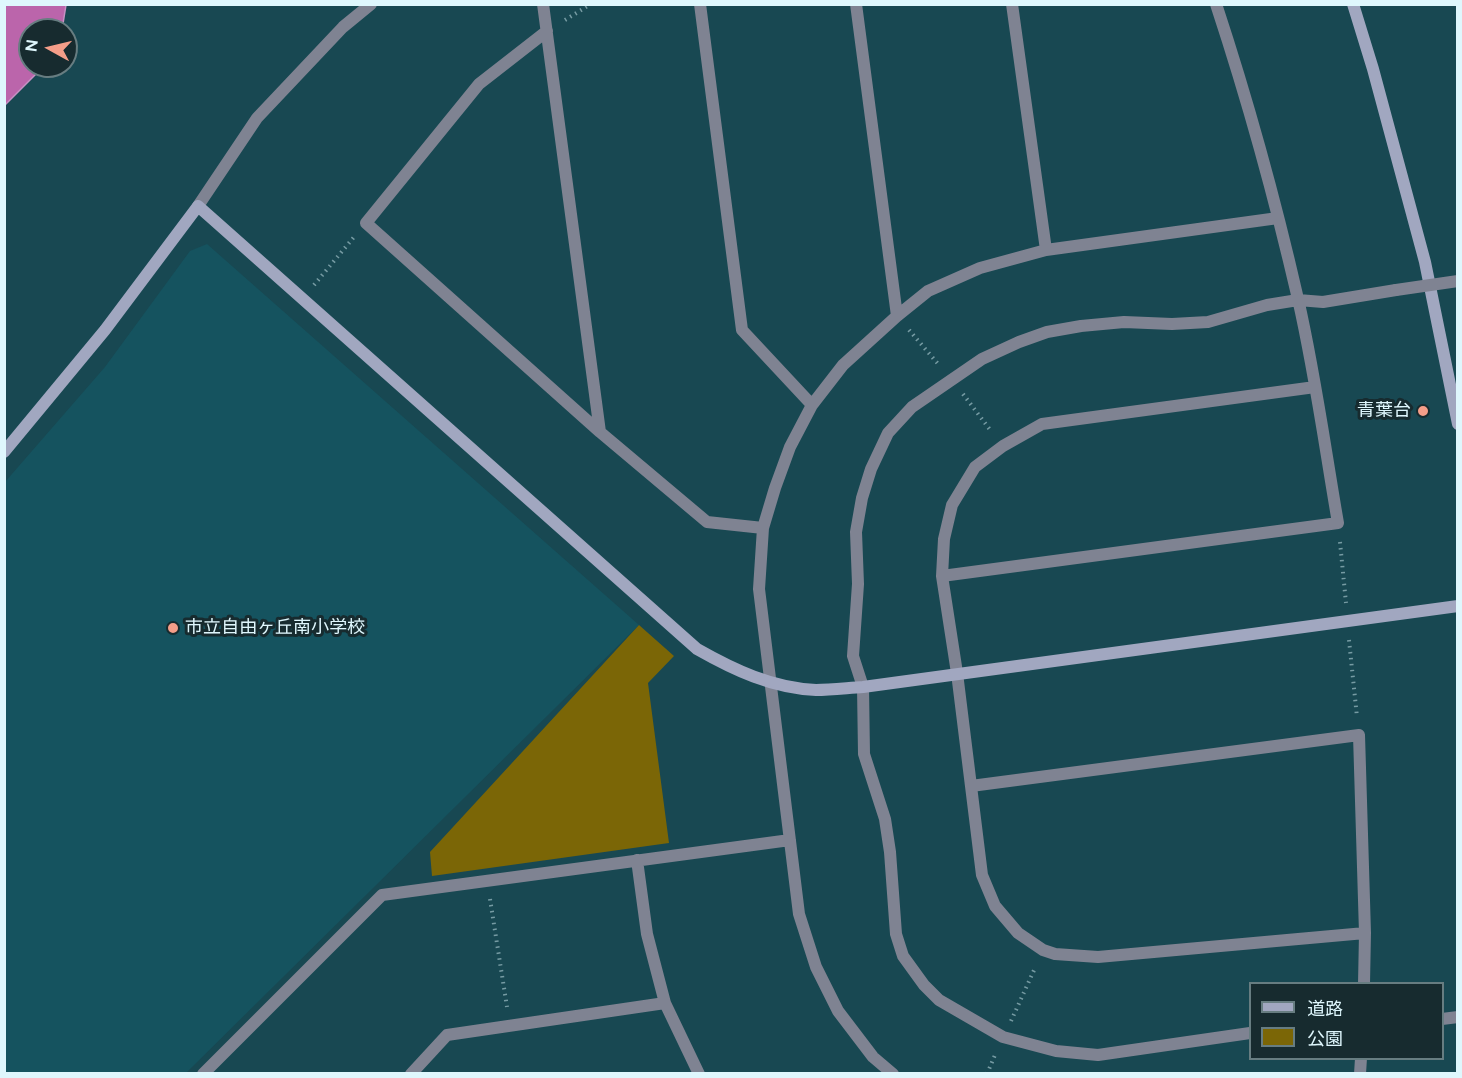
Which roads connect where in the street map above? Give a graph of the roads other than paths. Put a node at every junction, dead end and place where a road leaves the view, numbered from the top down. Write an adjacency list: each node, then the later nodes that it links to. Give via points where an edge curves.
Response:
1 (371, 4): 9 (street, via 343,27 257,118)
2 (543, 4): 8 (street)
3 (700, 4): 16 (street, via 742,330)
4 (856, 4): 14 (street)
5 (1012, 4): 11 (street)
6 (1216, 4): 10 (street)
7 (1353, 4): 17 (street, via 1425,262)
8 (547, 31): 18 (street); 18 (street, via 479,84 366,223)
9 (198, 206): 19 (street, via 105,330); 24 (street, via 697,649)
10 (1278, 218): 11 (street); 13 (street)
11 (1046, 250): 14 (street, via 970,272 928,291)
12 (1458, 281): 13 (street, bridge, via 1323,302)
13 (1298, 300): 15 (street); 25 (street, via 1208,322 1124,322 1047,332 982,359 912,407 888,433 862,498 856,532 858,584 853,656)
14 (897, 315): 16 (street, via 843,365)
15 (1315, 387): 21 (street, via 1042,424 975,467 952,505 944,539); 21 (street, via 1338,523)
16 (812, 405): 20 (street, via 790,447)
17 (1458, 424)
18 (600, 432): 20 (street, via 707,522)
19 (4, 452)
20 (763, 528): 24 (street, via 759,589)
21 (942, 576): 23 (street)
22 (1458, 606): 23 (street)
23 (957, 673): 25 (street); 26 (street)
24 (769, 683): 25 (street, via 815,690); 27 (street)
25 (862, 687): 32 (street, via 864,754 885,819 896,934 903,956 939,1000 1004,1037 1056,1051 1098,1055)
26 (971, 786): 29 (street, via 981,875 995,906 1018,933 1043,950 1098,957); 29 (street, via 1359,735)
27 (790, 840): 28 (street); 36 (street, via 799,914 816,967 838,1011 873,1057)
28 (637, 860): 31 (street, via 647,934); 33 (street, via 382,895)
29 (1365, 933): 30 (street)
30 (1364, 982)
31 (665, 1003): 34 (street, via 447,1035); 35 (street)
32 (1249, 1033)
33 (204, 1074)
34 (411, 1074)
35 (699, 1074)
36 (893, 1074)

